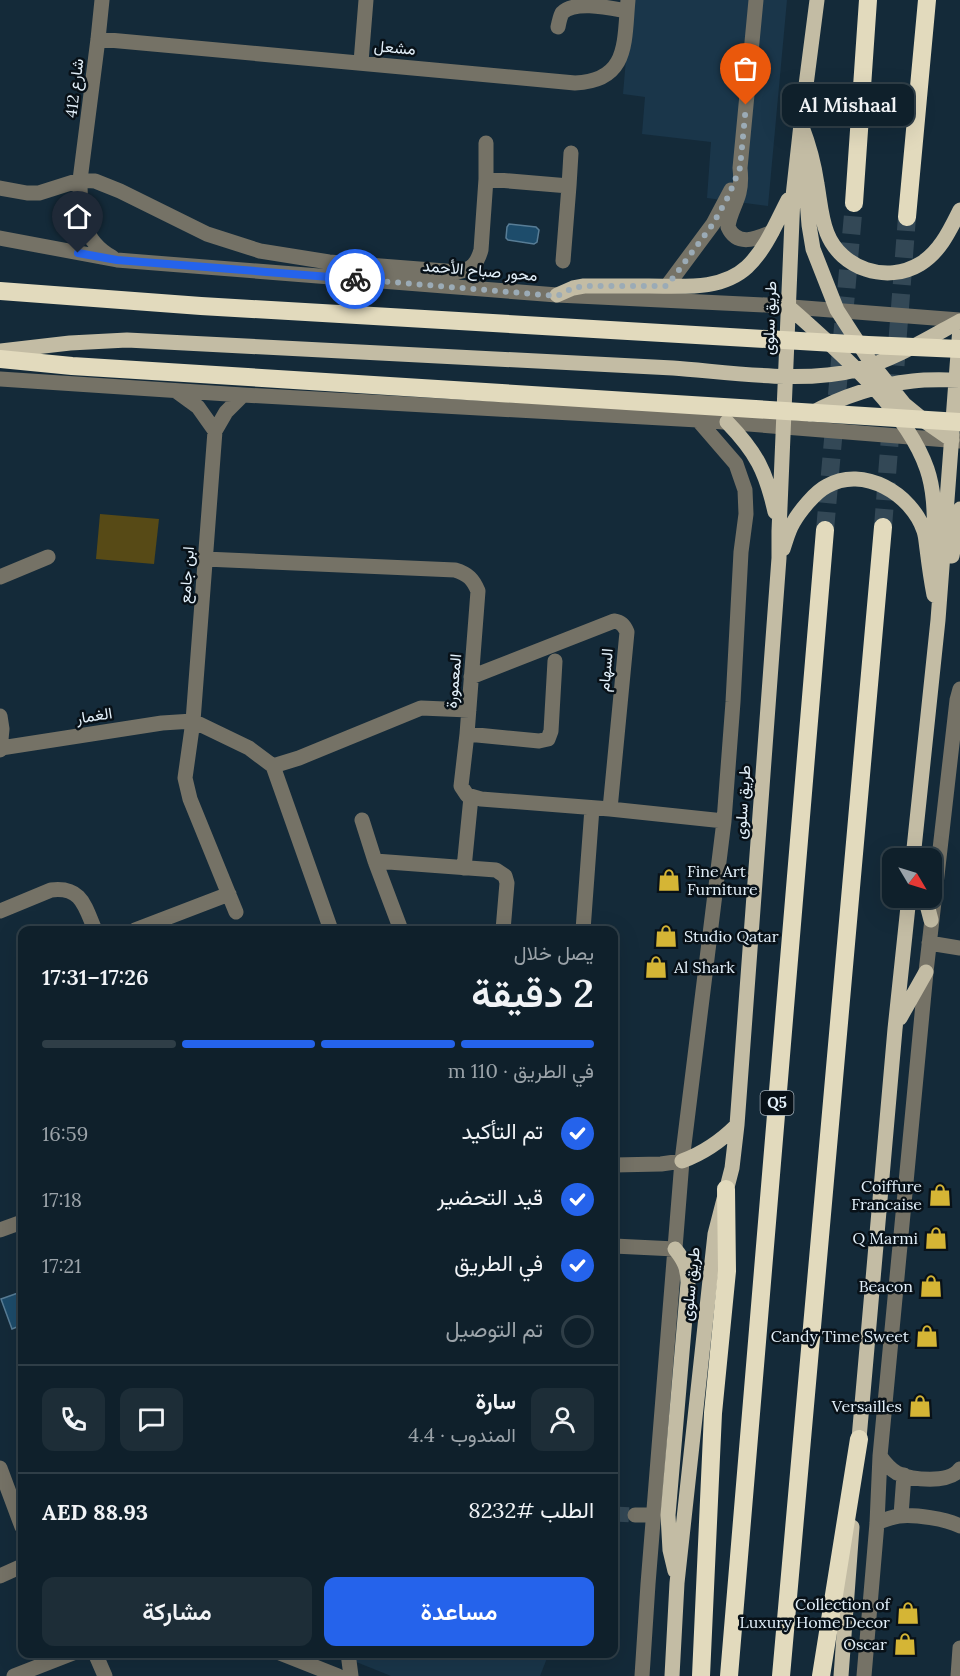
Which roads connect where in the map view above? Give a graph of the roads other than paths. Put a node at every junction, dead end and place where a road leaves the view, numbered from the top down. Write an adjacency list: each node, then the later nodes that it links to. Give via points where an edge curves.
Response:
1 (102, 0): 9 (street, شارع 412)
2 (366, 0): 10 (street)
3 (756, 0): 14 (street)
4 (817, 0): 11 (main road, طريق سلوى)
5 (868, 0): 20 (highway)
6 (927, 0): 22 (highway)
7 (627, 5): 8 (street, via 587,4 568,8); 10 (street, مشعل, via 620,60 614,69 595,81 575,83)
8 (558, 27)
9 (98, 39): 10 (street, مشعل); 16 (street, شارع 412)
10 (361, 62)
11 (801, 124): 19 (main road, طريق سلوى); 21 (main road, via 827,234 835,249 850,262 884,273 920,264 944,239); 31 (main road, via 813,249)
12 (486, 143): 15 (street)
13 (571, 153): 17 (street)
14 (740, 168): 23 (street, via 739,194 728,220 730,232 745,241); 27 (street, via 713,224)
15 (486, 179): 16 (street, via 479,259 470,270 458,272 329,262 260,251 207,234 95,181); 17 (street)
16 (80, 180): 18 (street, via 39,193); 25 (street, شارع 412, via 83,224 96,245)
17 (569, 186): 26 (street)
18 (0, 188)
19 (793, 196): 23 (main road); 30 (main road, طريق سلوى)
20 (855, 203)
21 (960, 210)
22 (907, 217)
23 (772, 232): 27 (main road, via 746,269 730,278 713,284)
24 (0, 238): 25 (street, محور صباح الأحمد)
25 (117, 260): 29 (street, محور صباح الأحمد)
26 (563, 261)
27 (667, 286): 29 (main road, via 584,286)
28 (0, 291): 34 (highway)
29 (557, 296): 30 (street, محور صباح الأحمد)
30 (789, 307): 31 (street, محور صباح الأحمد); 38 (main road); 39 (main road, طريق سلوى)
31 (837, 310): 32 (street, محور صباح الأحمد); 37 (main road)
32 (960, 320): 37 (main road)
33 (960, 327): 41 (main road)
34 (960, 349)
35 (0, 351): 39 (main road, via 127,340)
36 (0, 359): 47 (highway)
37 (872, 364): 38 (main road); 42 (main road)
38 (855, 370): 39 (main road); 42 (main road)
39 (786, 376): 48 (main road, طريق سلوى)
40 (0, 379): 43 (street)
41 (958, 380): 42 (main road, via 913,381); 51 (main road)
42 (881, 387): 48 (main road, via 831,403); 50 (main road); 51 (main road)
43 (175, 390): 44 (street); 49 (street, via 198,407)
44 (243, 395): 45 (street); 49 (street, ابن جامع, via 226,412)
45 (699, 420): 46 (street); 74 (street, via 736,464 745,490)
46 (727, 422): 48 (street); 55 (main road, via 764,470)
47 (960, 422)
48 (784, 427): 50 (street); 55 (main road, طريق سلوى)
49 (216, 431): 58 (street, ابن جامع)
50 (911, 436): 51 (street); 60 (main road, via 931,486)
51 (956, 440): 60 (main road)
52 (960, 508): 60 (main road)
53 (883, 527): 130 (highway)
54 (825, 530): 129 (highway, Q5)
55 (779, 531): 57 (main road, طريق سلوى)
56 (48, 557): 59 (street)
57 (779, 558): 60 (main road, via 793,523 827,486 846,480 879,484 908,505 924,531); 94 (main road, طريق سلوى)
58 (206, 560): 62 (street, المعمورة, via 463,572 478,591); 66 (street, ابن جامع)
59 (0, 577)
60 (938, 620): 75 (main road)
61 (555, 661): 67 (street, via 548,739)
62 (471, 676): 64 (street, المعمورة); 72 (street, السهام, via 614,621 623,625 627,632)
63 (960, 689): 83 (street)
64 (469, 710): 67 (street, المعمورة); 69 (street, via 421,708)
65 (0, 716): 68 (street, الغمار)
66 (193, 721): 68 (street, الغمار); 69 (street, via 249,748); 78 (street, ابن جامع, via 186,789)
67 (467, 734): 70 (street, المعمورة, via 461,786 467,795)
68 (0, 749)
69 (273, 766): 86 (street)
70 (476, 798): 71 (street); 77 (street)
71 (592, 808): 72 (street); 89 (street)
72 (610, 809): 74 (street)
73 (362, 820): 76 (street)
74 (724, 821): 95 (street)
75 (915, 848)
76 (375, 861): 77 (street); 87 (street)
77 (469, 868): 88 (street, via 496,870 507,879)
78 (229, 894): 82 (street, ابن جامع); 85 (street)
79 (908, 908): 93 (main road)
80 (928, 908): 83 (main road)
81 (0, 911): 84 (street, via 51,890 69,890 83,901)
82 (236, 912)
83 (931, 920): 90 (street)
84 (93, 926)
85 (145, 926)
86 (330, 926)
87 (399, 926)
88 (503, 926)
89 (583, 926)
90 (929, 943): 91 (street); 92 (street)
91 (960, 948)
92 (926, 972): 93 (main road); 103 (street)
93 (895, 1029): 102 (main road)
94 (737, 1125): 95 (main road, via 712,1147); 97 (main road, طريق سلوى)
95 (682, 1161): 96 (street); 101 (street)
96 (618, 1165)
97 (726, 1189): 115 (main road, طريق سلوى, via 715,1234); 128 (highway, via 727,1271 713,1413)
98 (18, 1223): 99 (street)
99 (0, 1230)
100 (618, 1246): 101 (street)
101 (675, 1249): 108 (street); 115 (main road, via 688,1269 669,1515 670,1550)
102 (859, 1439): 131 (highway); 132 (main road)
103 (880, 1456): 106 (street, via 887,1466); 111 (street)
104 (0, 1468): 110 (street)
105 (960, 1469): 106 (street, via 946,1479)
106 (904, 1475): 109 (street)
107 (635, 1515): 108 (street)
108 (653, 1515): 126 (street)
109 (901, 1515): 111 (street); 112 (street, via 951,1521)
110 (18, 1516)
111 (877, 1523): 133 (street)
112 (960, 1526)
113 (18, 1568): 114 (street)
114 (0, 1576)
115 (677, 1583): 127 (main road, طريق سلوى)
116 (960, 1648): 134 (street)
117 (60, 1658): 122 (street)
118 (97, 1658): 123 (street)
119 (290, 1658): 121 (street)
120 (349, 1658): 125 (street)
121 (322, 1673): 124 (street)
122 (14, 1676)
123 (105, 1676)
124 (338, 1676)
125 (351, 1676)
126 (642, 1676)
127 (672, 1676)
128 (701, 1676)
129 (729, 1676)
130 (781, 1676)
131 (821, 1676)
132 (841, 1676)
133 (864, 1676)
134 (958, 1676)

